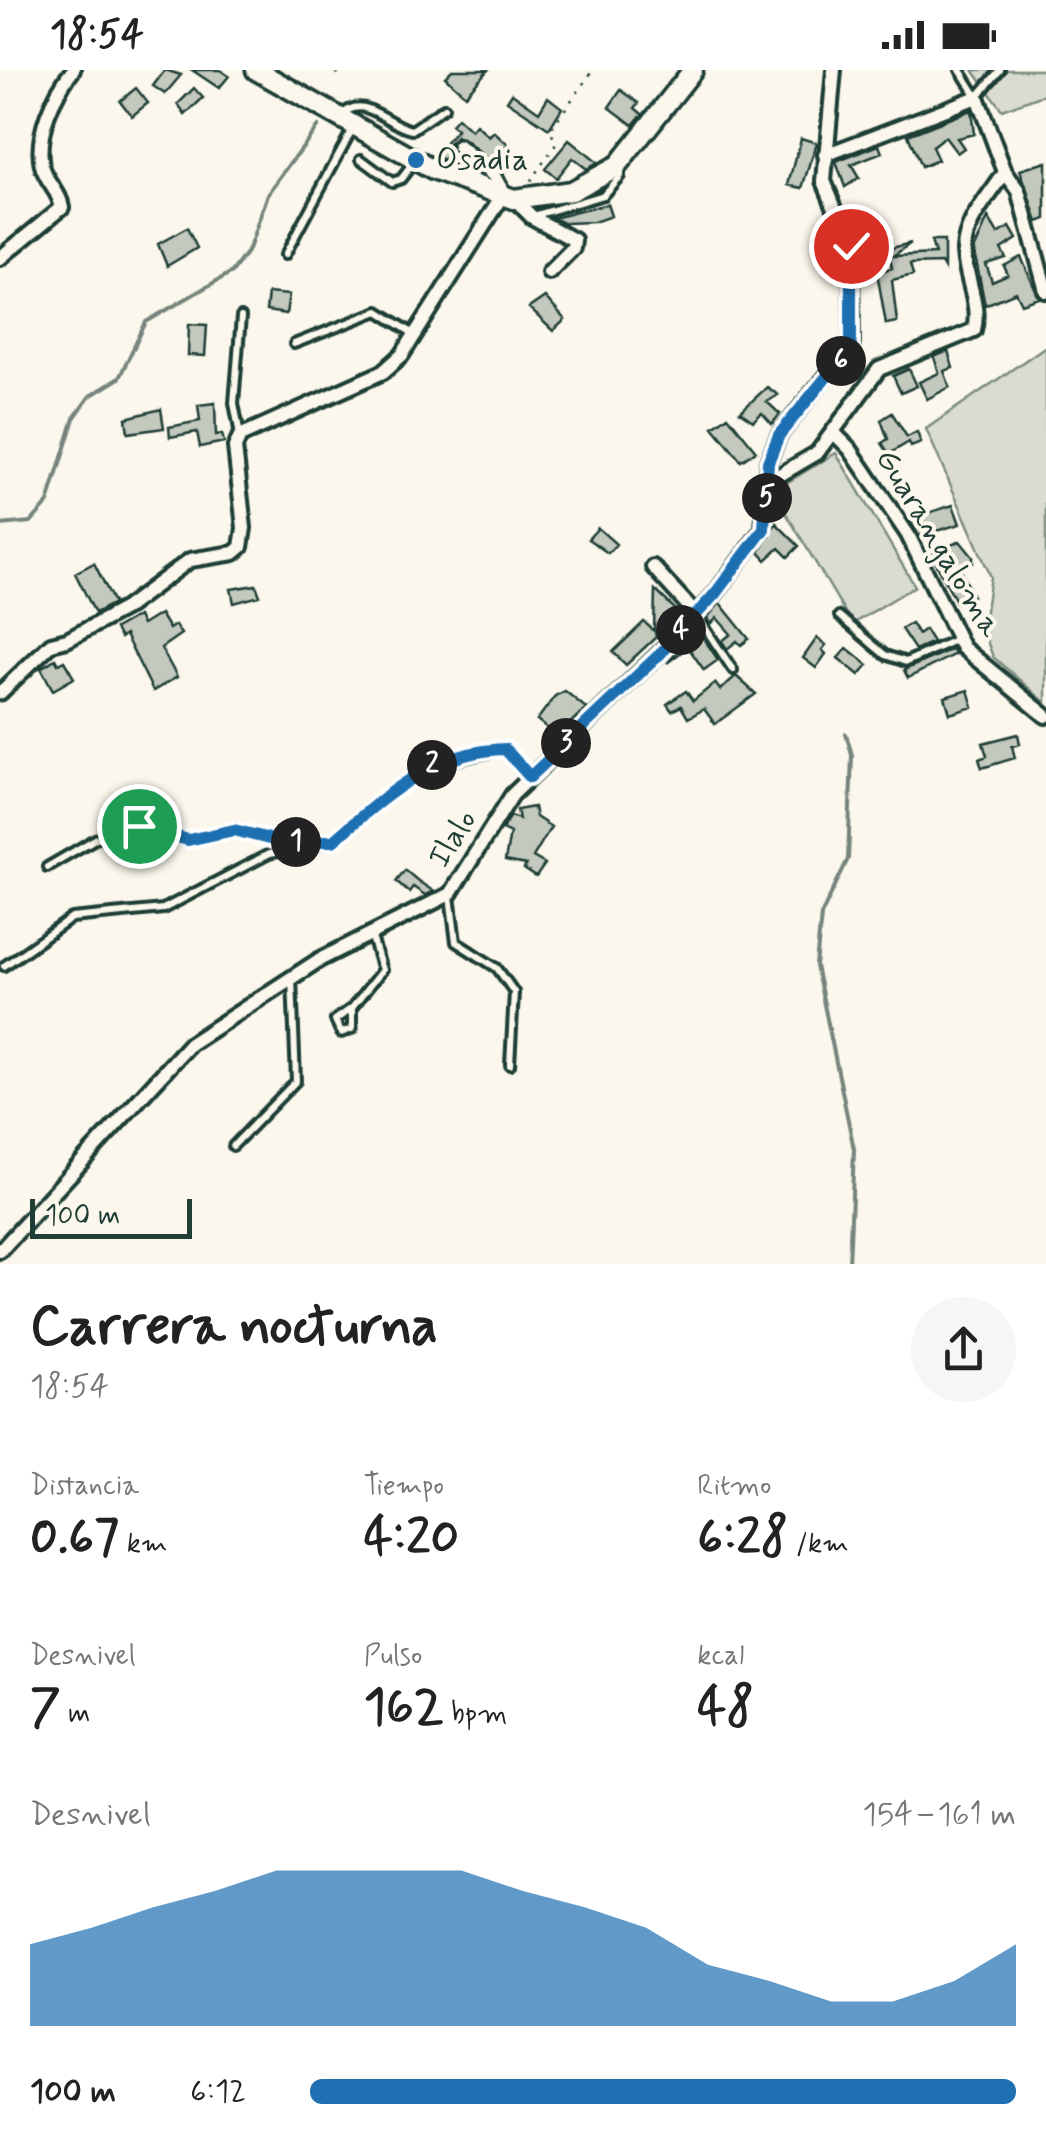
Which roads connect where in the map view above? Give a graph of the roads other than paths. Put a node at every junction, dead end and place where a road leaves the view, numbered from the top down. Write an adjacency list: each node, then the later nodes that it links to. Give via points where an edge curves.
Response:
1 (72, 70): 17 (street, via 52,102 42,152 42,167 62,207)
2 (256, 70): 9 (main road)
3 (694, 70): 15 (main road, via 617,166 571,191)
4 (834, 70): 11 (street, Ilalo)
5 (960, 70): 7 (lane)
6 (1000, 70): 7 (lane)
7 (978, 97): 11 (street); 14 (street)
8 (444, 108): 9 (lane, via 412,130 362,105 349,108)
9 (348, 121): 13 (main road); 16 (lane)
10 (460, 147): 15 (street)
11 (825, 155): 25 (street, Ilalo, via 824,182 851,246 852,342 779,435)
12 (360, 159): 13 (lane, via 392,182)
13 (415, 160): 15 (main road)
14 (1005, 172): 19 (street, via 1019,191); 23 (street, via 966,240 974,330 879,369)
15 (520, 202): 18 (street, via 575,244); 21 (street)
16 (285, 255)
17 (0, 258)
18 (549, 272)
19 (1046, 291)
20 (241, 317): 24 (lane, via 234,403)
21 (414, 335): 22 (lane, via 378,311); 24 (street, via 383,372)
22 (294, 344)
23 (833, 432): 25 (street, via 817,453); 29 (street, Guarangaloma, via 908,535)
24 (240, 436): 31 (street, via 241,547 234,554 190,560 126,608 51,644)
25 (766, 483): 27 (street, Ilalo, via 764,529)
26 (653, 567): 27 (street)
27 (696, 614): 30 (lane); 33 (street, Ilalo)
28 (839, 616): 29 (lane, via 885,655 906,662)
29 (957, 638): 32 (street, Guarangaloma)
30 (733, 670)
31 (0, 692)
32 (1046, 716)
33 (530, 777): 34 (lane, via 505,749 430,766); 36 (street, Ilalo)
34 (333, 841): 35 (lane, via 277,841 234,830 188,840 139,826 95,839); 38 (lane, via 268,854 163,909 72,918)
35 (46, 867)
36 (450, 894): 37 (street, Ilalo); 41 (lane, via 456,942 497,968 514,992)
37 (371, 934): 39 (street, Ilalo); 40 (lane, via 382,970)
38 (4, 966)
39 (292, 976): 42 (lane, via 296,1081); 43 (street, Ilalo, via 190,1044)
40 (352, 1008)
41 (510, 1065)
42 (233, 1146)
43 (0, 1251)

